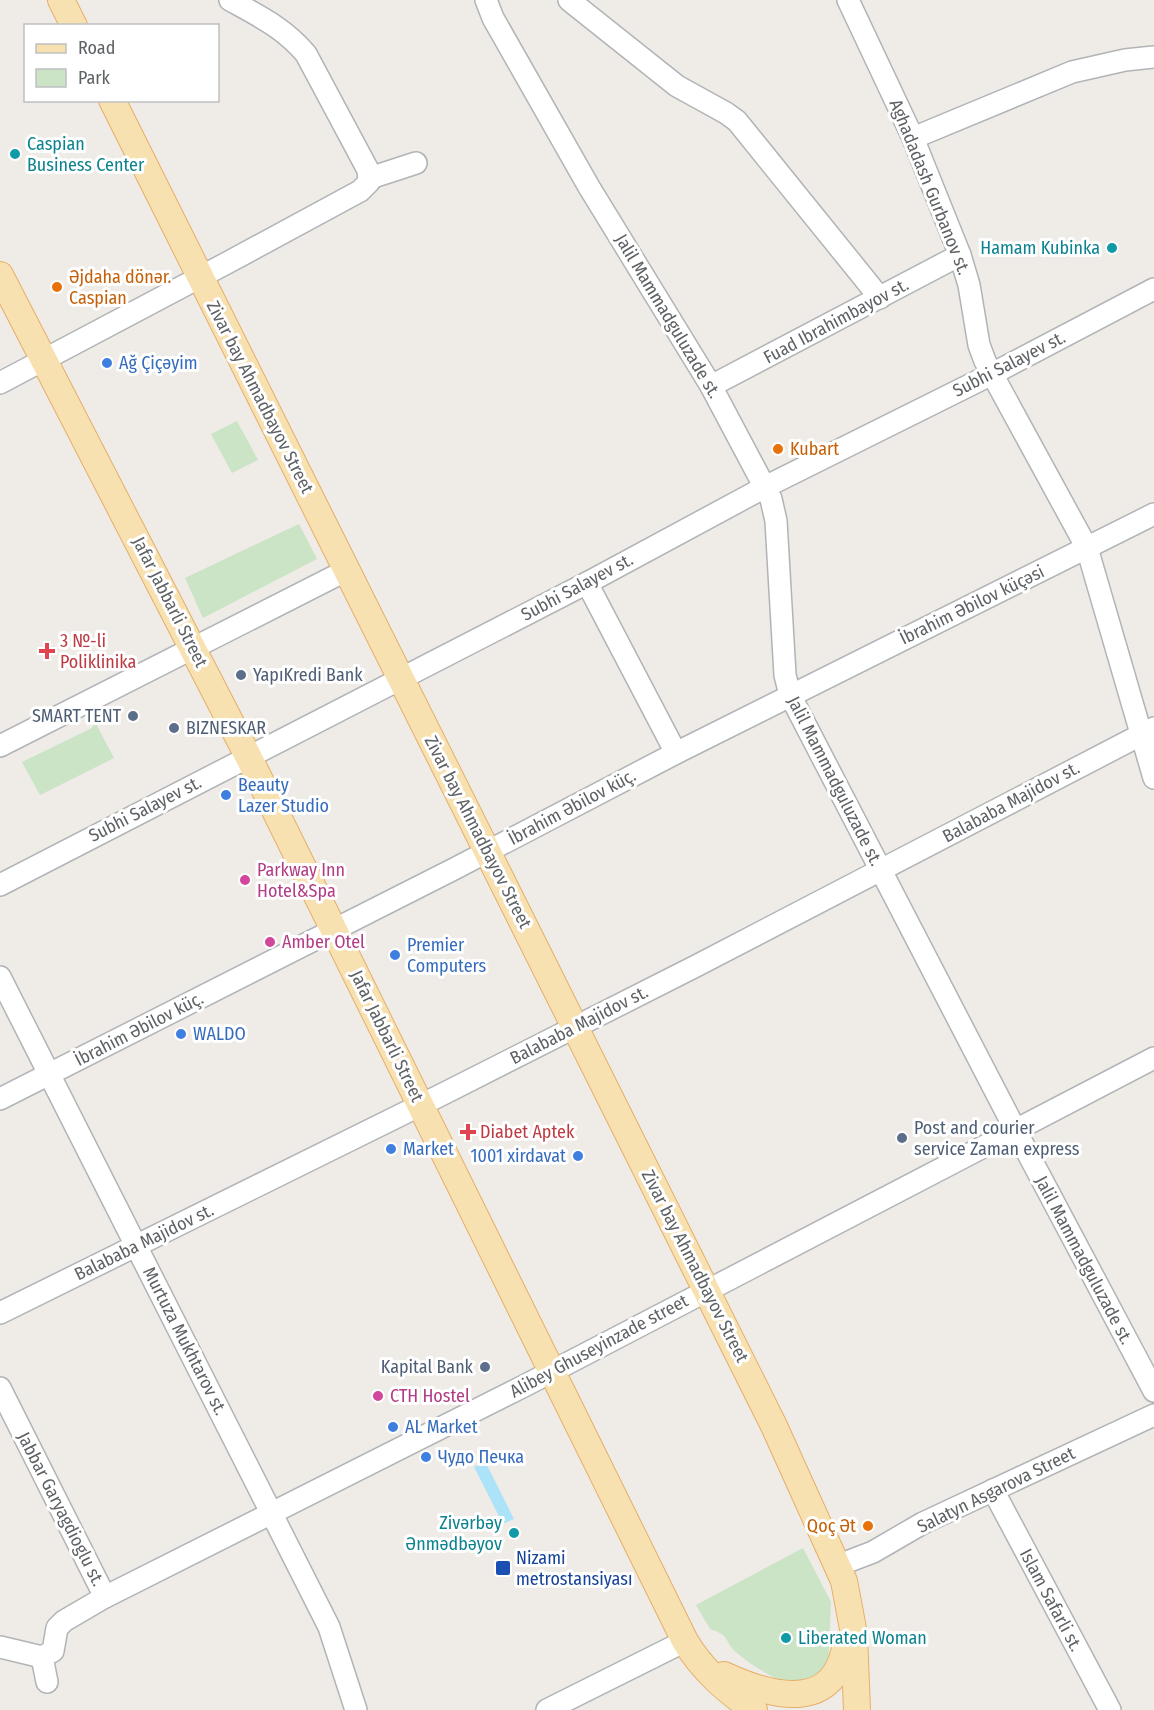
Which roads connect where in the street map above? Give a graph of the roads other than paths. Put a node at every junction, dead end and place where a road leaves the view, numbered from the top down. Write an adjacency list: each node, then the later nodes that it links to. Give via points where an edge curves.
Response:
1 (61, 0): 6 (main road)
2 (230, 0): 11 (street, via 281,29 306,54)
3 (486, 0): 20 (street, Jalil Mammadguluzade st., via 583,177)
4 (569, 0): 16 (street, via 661,75 737,121)
5 (848, 0): 9 (street, Aghadadash Gurbanov st.)
6 (73, 24)
7 (1154, 57): 9 (street, via 1072,72)
8 (113, 102): 14 (main road, Zivar bay Ahmadbayov Street)
9 (913, 138): 12 (street, Aghadadash Gurbanov st.)
10 (416, 163): 11 (street)
11 (370, 178): 14 (street, via 360,191)
12 (960, 255): 16 (street, Fuad Ibrahimbayov st.); 18 (street, Aghadadash Gurbanov st., via 979,345)
13 (0, 275): 17 (main road, Jafar Jabbarli Street)
14 (200, 277): 17 (street); 24 (main road, Zivar bay Ahmadbayov Street)
15 (1154, 289): 18 (street, Subhi Salayev st.)
16 (880, 298): 20 (street, Fuad Ibrahimbayov st.)
17 (44, 359): 19 (street); 26 (main road, Jafar Jabbarli Street)
18 (992, 374): 21 (street, Subhi Salayev st.); 23 (street, Aghadadash Gurbanov st.)
19 (0, 382)
20 (711, 386): 21 (street, Jalil Mammadguluzade st.)
21 (765, 488): 25 (street, Subhi Salayev st.); 28 (street, Jalil Mammadguluzade st., via 776,521)
22 (1154, 514): 23 (street, İbrahim Əbilov küçəsi)
23 (1087, 548): 28 (street, İbrahim Əbilov küçəsi); 29 (street, Aghadadash Gurbanov st.)
24 (347, 570): 26 (street); 27 (main road, Zivar bay Ahmadbayov Street)
25 (587, 583): 27 (street, Subhi Salayev st.); 31 (street)
26 (194, 648): 30 (street); 32 (main road, Jafar Jabbarli Street)
27 (401, 679): 32 (street, Subhi Salayev st.); 34 (main road, Zivar bay Ahmadbayov Street)
28 (790, 695): 31 (street, İbrahim Əbilov küç.); 35 (street, Jalil Mammadguluzade st.)
29 (1148, 731): 33 (street, Aghadadash Gurbanov st.); 35 (street, Balababa Majidov st.)
30 (0, 746)
31 (676, 753): 34 (street, İbrahim Əbilov küç.)
32 (248, 756): 36 (street, Subhi Salayev st.); 37 (main road, Jafar Jabbarli Street)
33 (1154, 778)
34 (488, 851): 37 (street, İbrahim Əbilov küç.); 39 (main road, Zivar bay Ahmadbayov Street)
35 (881, 870): 39 (street, Balababa Majidov st.); 44 (street, Jalil Mammadguluzade st.)
36 (0, 885)
37 (334, 929): 41 (street, İbrahim Əbilov küç.); 43 (main road, Jafar Jabbarli Street)
38 (0, 977): 41 (street, Murtuza Mukhtarov st.)
39 (575, 1027): 43 (street, Balababa Majidov st.); 46 (main road, Zivar bay Ahmadbayov Street)
40 (1154, 1058): 44 (street, Alibey Ghuseyinzade street)
41 (50, 1074): 42 (street, İbrahim Əbilov küç.); 45 (street, Murtuza Mukhtarov st.)
42 (0, 1099)
43 (421, 1105): 45 (street, Balababa Majidov st.); 48 (main road, Jafar Jabbarli Street)
44 (1016, 1131): 46 (street, Alibey Ghuseyinzade street); 50 (street, Jalil Mammadguluzade st.)
45 (136, 1245): 47 (street, Balababa Majidov st.); 53 (street, Murtuza Mukhtarov st.)
46 (707, 1290): 48 (street, Alibey Ghuseyinzade street); 54 (main road, Zivar bay Ahmadbayov Street)
47 (0, 1313)
48 (552, 1371): 53 (street, Alibey Ghuseyinzade street); 57 (main road, Jafar Jabbarli Street)
49 (0, 1388): 55 (street, Jabbar Garyagdioglu st.)
50 (1154, 1391)
51 (1154, 1415): 52 (street, Salatyn Asgarova Street)
52 (993, 1490): 54 (street, Salatyn Asgarova Street); 66 (street, Islam Safarli st.)
53 (271, 1514): 55 (street, Alibey Ghuseyinzade street); 63 (street, Murtuza Mukhtarov st., via 329,1627)
54 (839, 1565): 56 (main road, Zivar bay Ahmadbayov Street)
55 (105, 1598): 59 (street, Alibey Ghuseyinzade street, via 64,1621 57,1628 53,1651)
56 (849, 1598): 60 (main road, via 842,1664 834,1686 821,1697 811,1701 785,1700); 65 (main road)
57 (685, 1641): 60 (main road, Jafar Jabbarli Street); 62 (street)
58 (0, 1647): 59 (street)
59 (42, 1657): 61 (street)
60 (702, 1665): 64 (main road, Jafar Jabbarli Street)
61 (47, 1683)
62 (558, 1708)
63 (356, 1710)
64 (754, 1710)
65 (857, 1710)
66 (1110, 1710)

